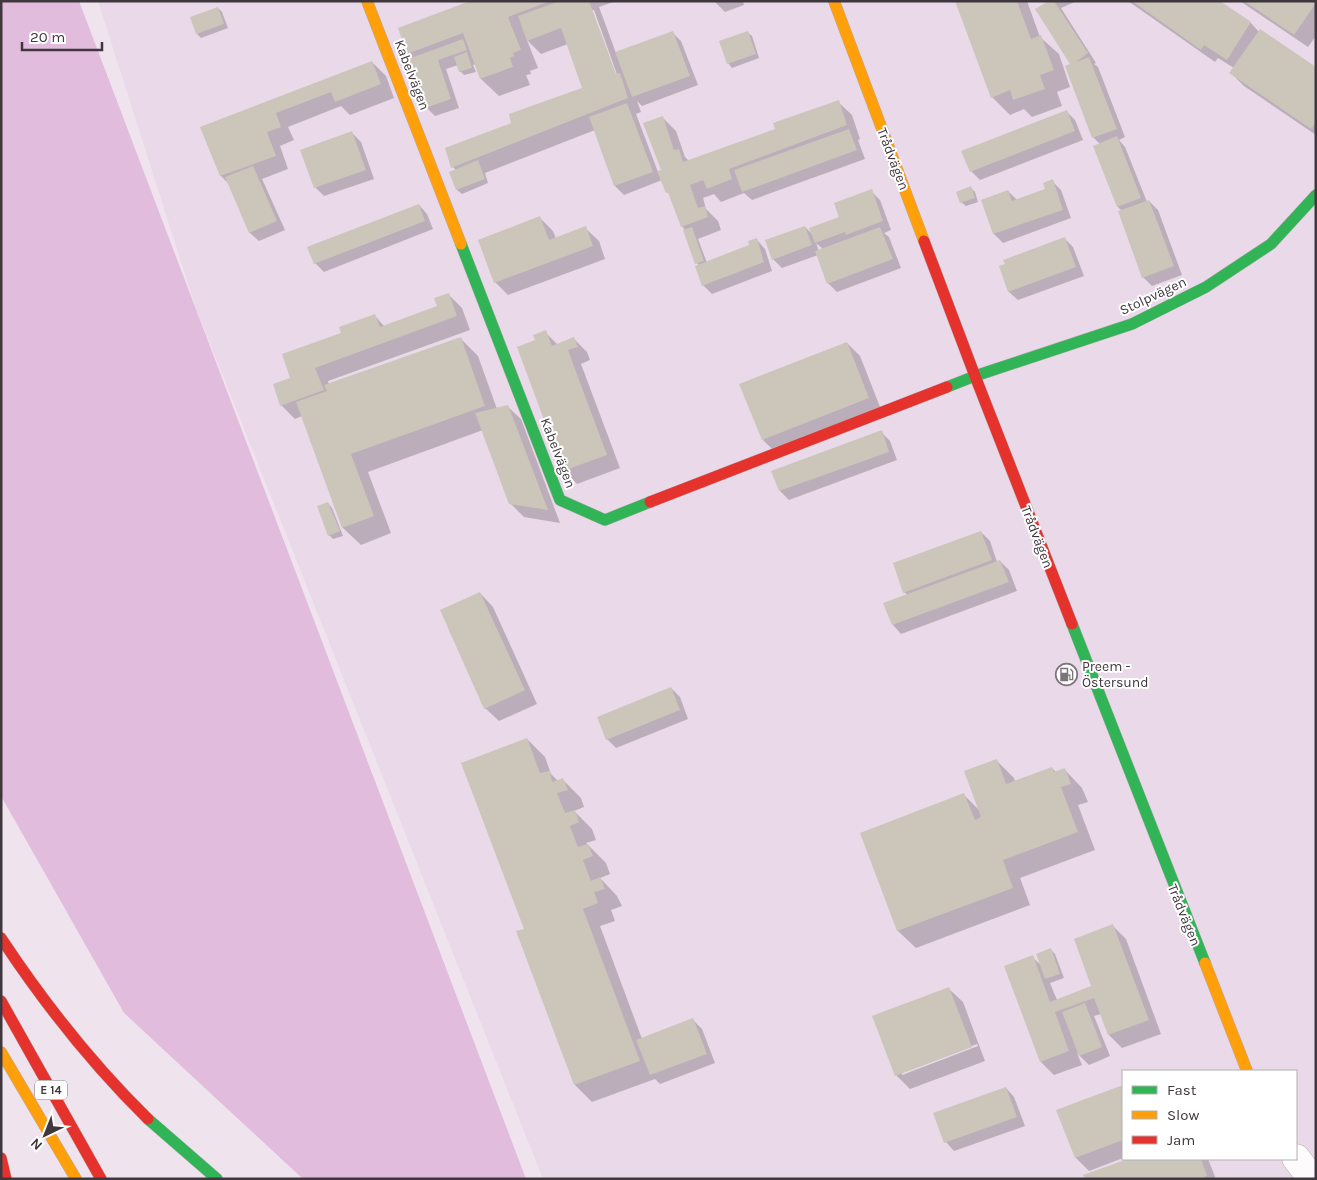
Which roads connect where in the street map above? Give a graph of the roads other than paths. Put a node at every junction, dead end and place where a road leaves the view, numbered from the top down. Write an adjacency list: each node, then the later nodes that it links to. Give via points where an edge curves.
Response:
1 (367, 1): 4 (main road, Kabelvägen, via 560,500 605,520)
2 (834, 1): 4 (main road, Trådvägen)
3 (1316, 195): 4 (main road, Stolpvägen, via 1271,244 1206,287 1132,324)
4 (975, 376): 8 (main road, Trådvägen)
5 (1, 938): 14 (main road, via 78,1045 143,1114)
6 (1, 1001): 13 (main road, E 14)
7 (1, 1052): 12 (main road, E 14)
8 (1247, 1070)
9 (1, 1158): 11 (main road)
10 (1297, 1159): 15 (street)
11 (6, 1179)
12 (76, 1179)
13 (101, 1179)
14 (217, 1179)
15 (1312, 1179)

